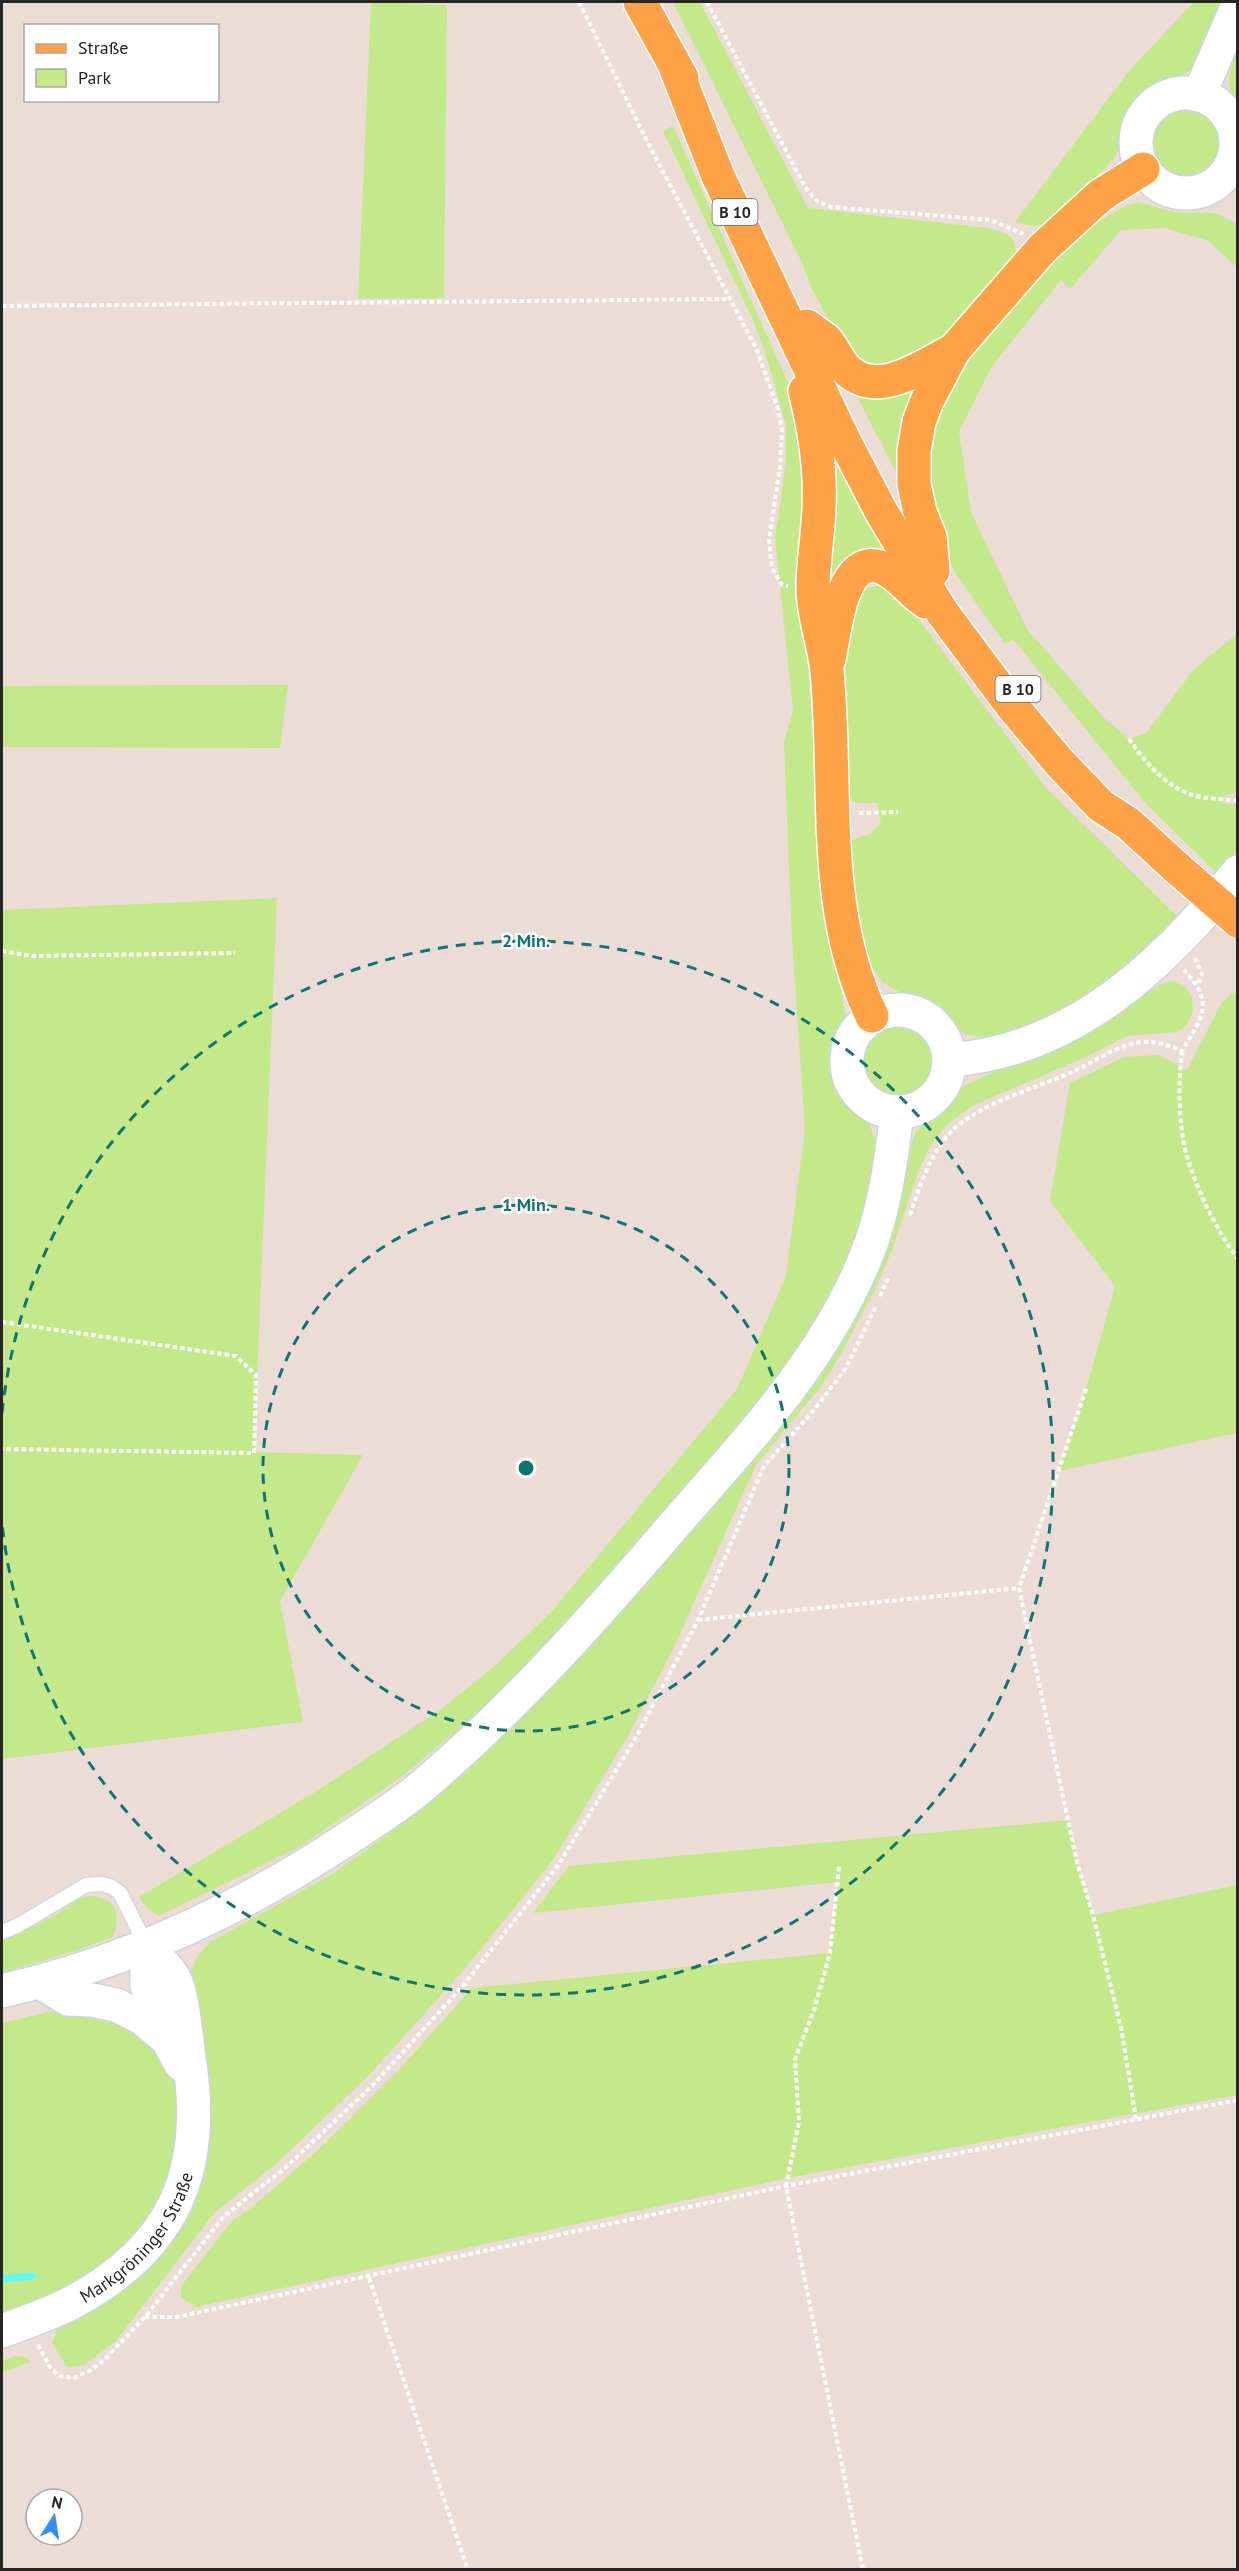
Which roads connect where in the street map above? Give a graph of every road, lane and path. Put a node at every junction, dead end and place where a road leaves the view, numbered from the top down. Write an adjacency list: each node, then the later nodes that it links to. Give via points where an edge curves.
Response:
1 (579, 2): 10 (path)
2 (640, 2): 5 (main road, B 10)
3 (707, 2): 9 (path, via 805,187 818,201 831,207 991,220 1020,232)
4 (1238, 5): 6 (main road)
5 (672, 60): 12 (main road, B 10, via 731,168); 14 (main road, B 10, via 718,176)
6 (1199, 95): 7 (main road, via 1165,98 1146,112 1136,146); 8 (main road, via 1213,101 1232,123 1236,139)
7 (1143, 169): 8 (main road, via 1151,179 1174,192); 9 (main road, via 1101,195)
8 (1230, 185)
9 (1042, 249): 13 (main road)
10 (730, 299): 11 (path); 16 (path, via 757,350 782,429 769,540 772,568 782,585)
11 (2, 306)
12 (807, 326): 13 (main road, via 827,341 849,372 864,381 896,379); 15 (main road, B 10, via 859,437)
13 (954, 350): 15 (main road, via 927,401 914,451 914,484 930,537)
14 (807, 361): 16 (main road, via 803,385 819,460); 17 (main road, B 10, via 882,513)
15 (933, 571): 23 (main road, B 10, via 990,652 1113,799)
16 (813, 587): 18 (main road)
17 (942, 612): 18 (main road, via 885,569 872,565 860,569 843,591); 23 (main road, B 10, via 1059,762 1101,806)
18 (826, 669): 22 (main road)
19 (1129, 739): 20 (path, via 1150,768 1170,784 1194,795)
20 (1238, 801)
21 (897, 812): 22 (path)
22 (833, 814): 29 (main road, via 846,949)
23 (1129, 824): 25 (main road, B 10, bridge)
24 (1238, 872): 27 (main road)
25 (1238, 921)
26 (2, 951): 28 (path, via 32,956)
27 (1167, 952): 30 (path, via 1198,985 1203,996 1200,1020); 31 (main road, via 1134,983 1066,1027 1003,1051)
28 (235, 953)
29 (872, 1016): 31 (main road, via 906,1010 928,1019 944,1037); 32 (main road, via 850,1041 848,1074 861,1097 871,1105)
30 (1182, 1051): 33 (path, via 1164,1043 1125,1045 964,1121 935,1153); 34 (path, via 1179,1077 1183,1140 1202,1197)
31 (950, 1060): 32 (main road, via 948,1074 934,1097 924,1106)
32 (897, 1113): 43 (main road, via 888,1180 873,1237 849,1297 821,1346 779,1404 620,1589 538,1676 418,1789 318,1858 222,1912)
33 (908, 1220)
34 (1238, 1259)
35 (891, 1270): 40 (path, via 846,1368 764,1466)
36 (2, 1322): 38 (path, via 236,1356 256,1375 254,1453)
37 (1086, 1389): 39 (path)
38 (2, 1449)
39 (1019, 1588): 40 (path); 49 (path, via 1077,1863 1121,2027)
40 (698, 1620): 52 (path, via 628,1750 557,1866 522,1913 461,1988 372,2086 285,2168 224,2216)
41 (839, 1867): 50 (path, via 830,1953 795,2059 799,2122)
42 (2, 1932): 43 (lane, via 86,1885 102,1884 120,1893)
43 (147, 1947): 44 (main road); 46 (main road, Markgröninger Straße, via 147,1985); 47 (main road, Markgröninger Straße, via 174,1978)
44 (40, 1982): 45 (main road); 46 (main road, via 68,1999 116,2005 142,2018)
45 (2, 1991)
46 (167, 2039): 47 (main road, Markgröninger Straße)
47 (194, 2088): 53 (main road, Markgröninger Straße, via 194,2146 187,2178 159,2232 127,2266 100,2286)
48 (1238, 2100): 49 (path)
49 (1136, 2119): 50 (path)
50 (786, 2186): 51 (path); 56 (path)
51 (368, 2278): 52 (path, via 177,2317); 55 (path)
52 (146, 2317): 53 (path, via 104,2360 74,2378 60,2376 51,2369 37,2344)
53 (32, 2320): 54 (main road, Markgröninger Straße)
54 (2, 2331)
55 (468, 2570)
56 (863, 2570)

